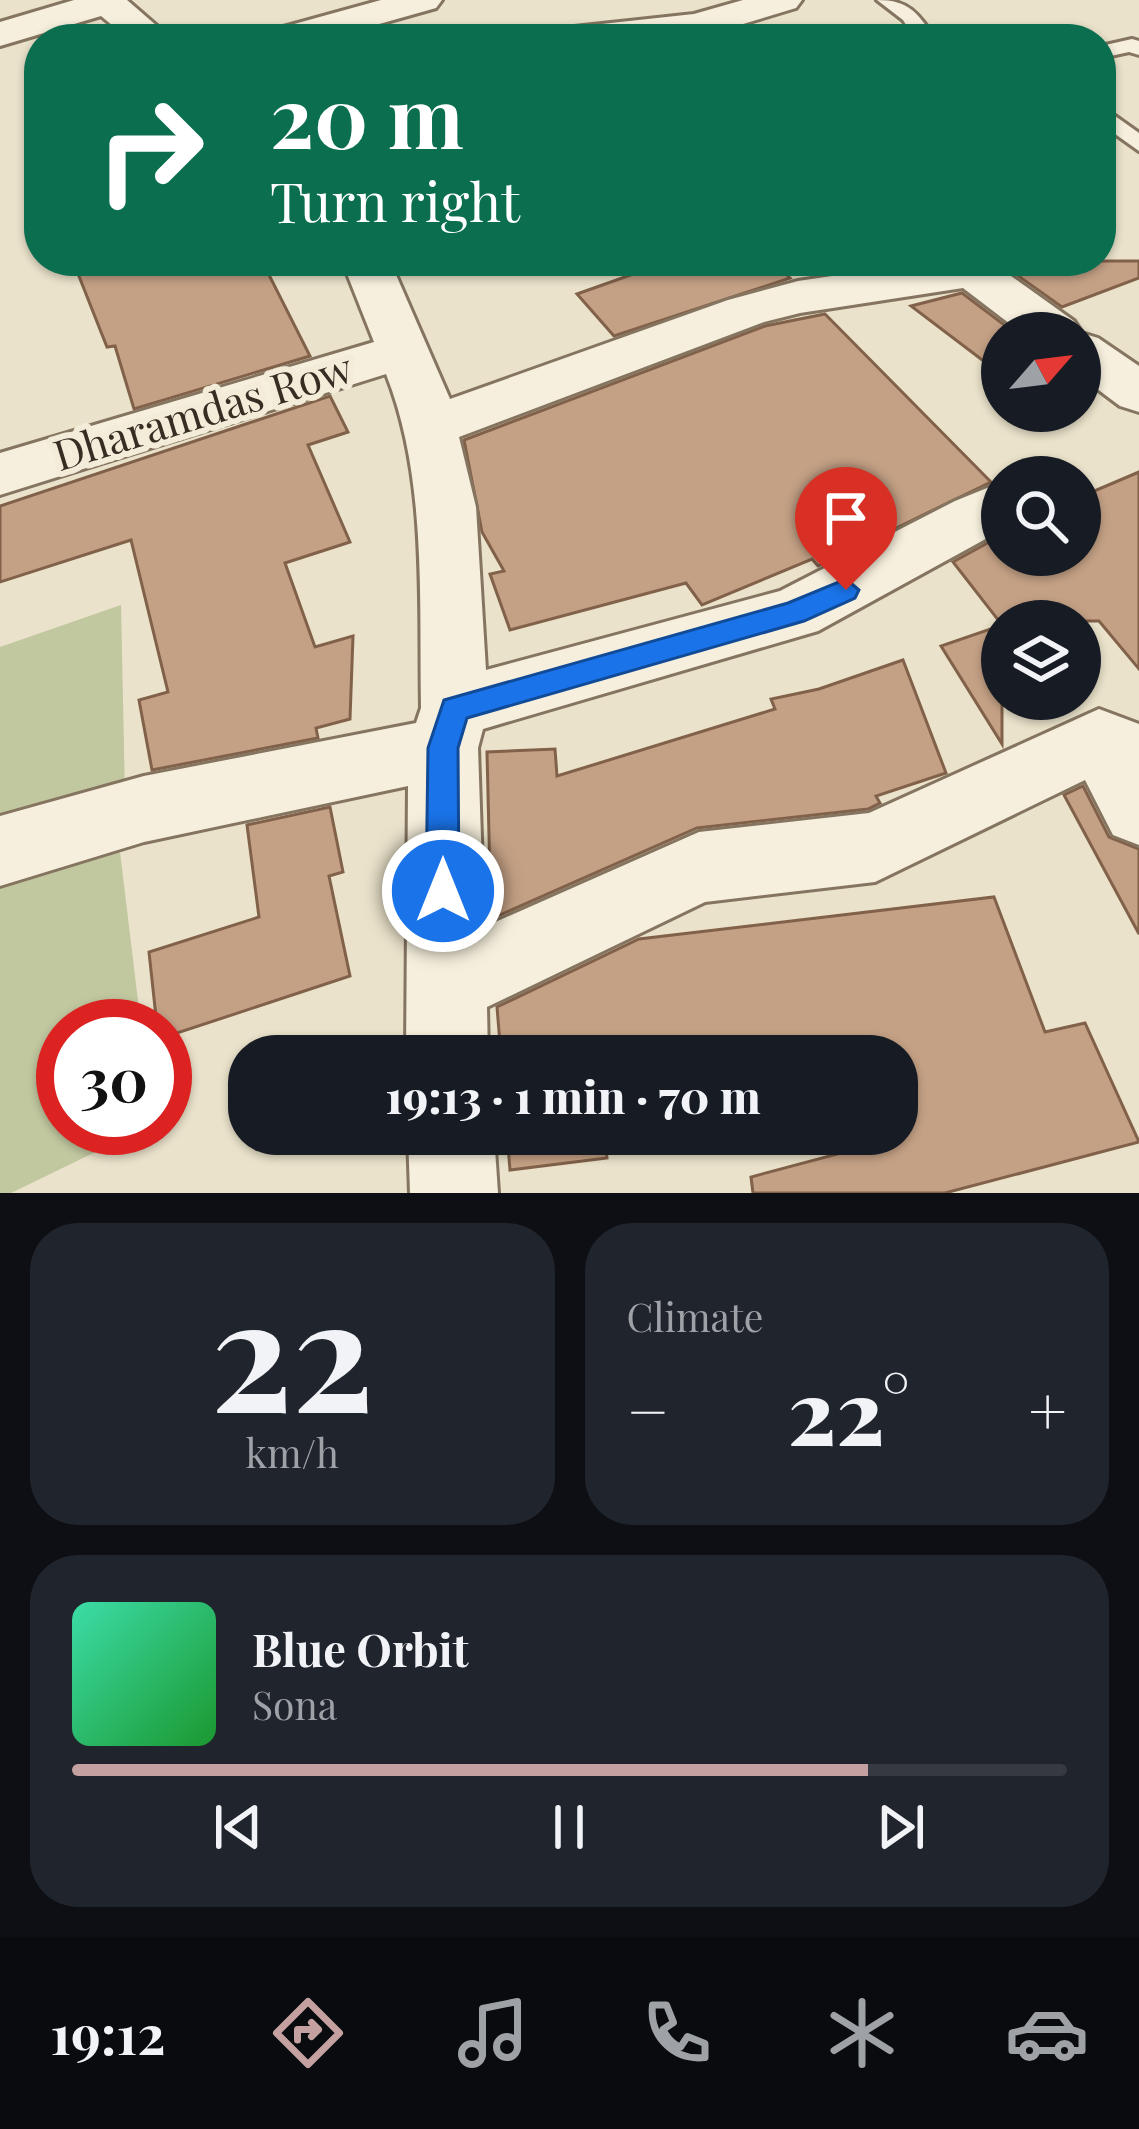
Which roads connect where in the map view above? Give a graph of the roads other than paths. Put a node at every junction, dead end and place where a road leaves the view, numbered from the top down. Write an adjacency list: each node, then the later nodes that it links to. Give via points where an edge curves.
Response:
1 (422, 0): 7 (street)
2 (784, 0): 8 (street)
3 (886, 0): 9 (lane)
4 (105, 1): 5 (street); 6 (street)
5 (32, 24)
6 (134, 24)
7 (336, 24)
8 (702, 24)
9 (915, 24)
10 (1116, 125): 11 (lane)
11 (1139, 144)
12 (373, 276): 16 (street)
13 (910, 276): 19 (street, via 746,311)
14 (978, 276): 15 (street)
15 (1027, 312)
16 (405, 350): 19 (street); 20 (street, Dharamdas Row)
17 (1101, 365): 18 (street)
18 (1139, 393)
19 (428, 428): 22 (street, via 446,507)
20 (0, 474)
21 (981, 514): 22 (street, via 794,613)
22 (449, 729): 25 (street); 26 (street)
23 (1119, 747): 24 (street); 26 (street, via 875,847 699,867)
24 (1139, 812)
25 (0, 851)
26 (445, 1021)
27 (452, 1155): 28 (street)
28 (454, 1193)

